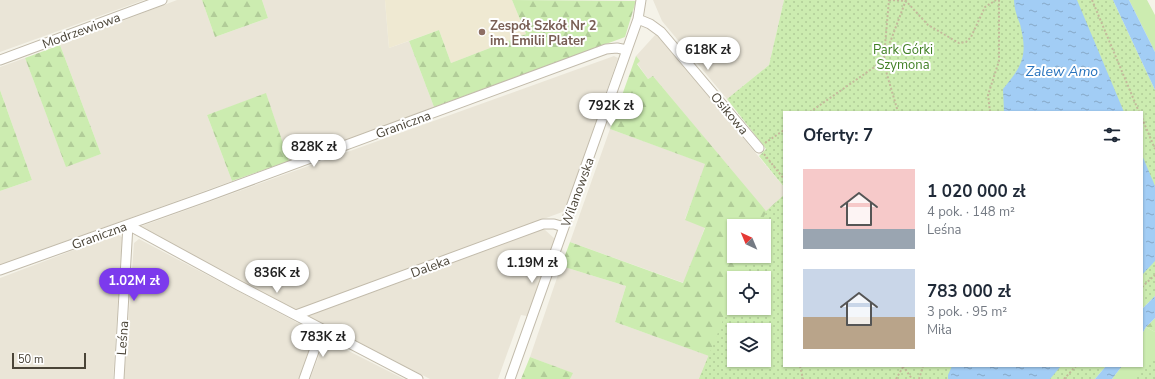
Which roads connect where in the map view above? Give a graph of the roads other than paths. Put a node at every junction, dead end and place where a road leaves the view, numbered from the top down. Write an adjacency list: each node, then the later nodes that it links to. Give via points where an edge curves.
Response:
1 (162, 0): 5 (street, Modrzewiowa)
2 (642, 0): 3 (street, Wilanowska)
3 (638, 19): 4 (street, Wilanowska); 6 (street, Osikowa, via 661,32)
4 (627, 50): 7 (street, Graniczna, via 606,49); 8 (street, Wilanowska)
5 (0, 60)
6 (758, 148)
7 (128, 225): 9 (street, Graniczna); 10 (street); 12 (street, Leśna)
8 (564, 227): 10 (street, Daleka, via 543,224); 15 (street, Wilanowska)
9 (0, 270)
10 (296, 316): 11 (street)
11 (322, 329): 13 (street); 14 (street)
12 (119, 379)
13 (304, 379)
14 (418, 379)
15 (510, 379)

